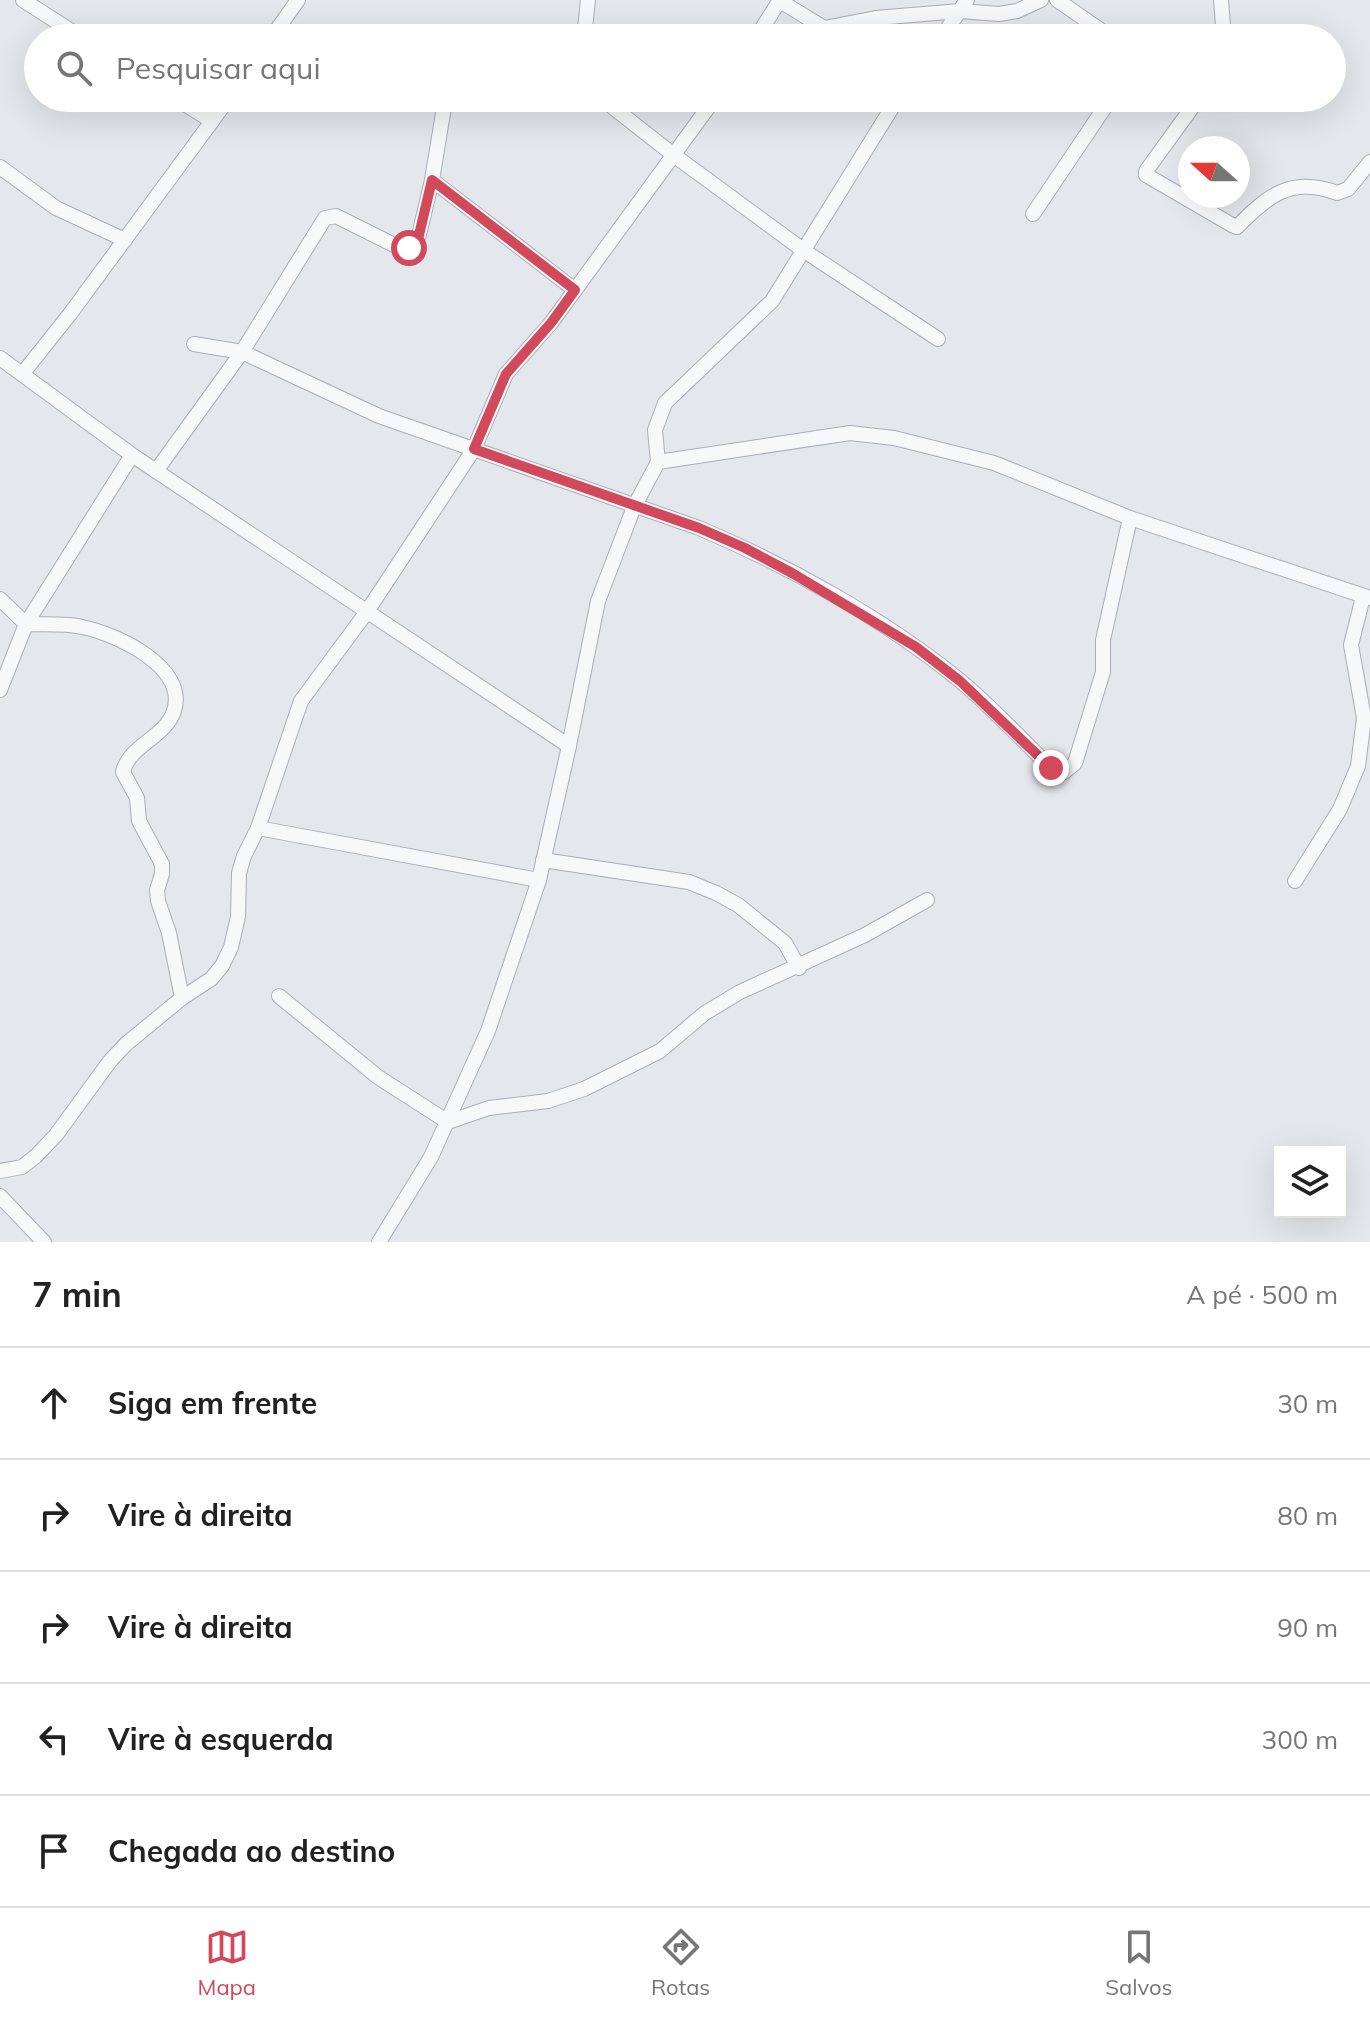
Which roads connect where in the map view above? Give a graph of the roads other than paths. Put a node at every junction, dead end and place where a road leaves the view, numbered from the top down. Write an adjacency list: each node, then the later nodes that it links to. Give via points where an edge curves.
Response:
1 (23, 0): 10 (street)
2 (298, 0): 11 (street)
3 (588, 0): 12 (street)
4 (1041, 0): 8 (street, via 999,14)
5 (1057, 0): 18 (street)
6 (1221, 0): 19 (street)
7 (780, 1): 13 (street); 14 (street)
8 (964, 5): 9 (street); 17 (street)
9 (876, 18): 15 (street); 16 (street)
10 (60, 24)
11 (281, 24)
12 (585, 24)
13 (765, 24)
14 (817, 24)
15 (845, 24)
16 (878, 24)
17 (951, 24)
18 (1092, 24)
19 (1223, 24)
20 (198, 112): 28 (street)
21 (219, 112): 28 (street)
22 (443, 112): 32 (street)
23 (619, 112): 29 (street)
24 (705, 112): 29 (street)
25 (883, 112): 35 (street)
26 (1102, 112): 33 (street)
27 (1189, 112): 30 (street, via 1146,175 1237,227 1285,189 1348,189)
28 (212, 121): 34 (street)
29 (675, 156): 35 (street); 36 (street)
30 (1370, 162)
31 (0, 167): 34 (street, via 56,208)
32 (432, 180): 36 (street); 39 (street, via 419,235 409,248 394,247 336,216 325,218)
33 (1033, 214)
34 (125, 240): 41 (street)
35 (803, 250): 37 (street); 44 (street, via 772,301 665,403 655,430)
36 (575, 290): 42 (street, via 506,374)
37 (938, 339)
38 (194, 344): 39 (street)
39 (242, 352): 42 (street, via 379,416); 45 (street)
40 (0, 358): 41 (street)
41 (23, 373): 43 (street)
42 (474, 449): 46 (street); 50 (street)
43 (132, 455): 45 (street); 51 (street)
44 (658, 462): 46 (street); 47 (street, via 850,433 878,435 994,463)
45 (156, 471): 50 (street)
46 (634, 507): 47 (street, via 745,548 916,647 960,681 1051,768 1064,772 1075,763 1103,672 1103,640); 53 (street, via 598,601)
47 (1130, 518): 48 (street)
48 (1367, 598): 57 (street, via 1351,645 1364,718 1358,766 1340,809)
49 (0, 599): 51 (street)
50 (366, 613): 53 (street); 54 (street, via 301,701)
51 (26, 624): 52 (street); 61 (street, via 81,626 108,636 147,656 173,682 173,712 163,729 134,751 123,772 137,798 139,821 162,864 158,901)
52 (0, 690)
53 (569, 746): 55 (street)
54 (258, 828): 56 (street); 61 (street, via 239,873 231,947 211,979)
55 (543, 860): 56 (street); 59 (street, via 703,887 771,930)
56 (539, 880): 62 (street, via 488,1031)
57 (1295, 881)
58 (927, 900): 59 (street)
59 (799, 968): 62 (street, via 740,992 660,1051 584,1089)
60 (279, 996): 62 (street, via 378,1077)
61 (182, 998): 63 (street, via 110,1061 36,1156 22,1167)
62 (448, 1122): 66 (street)
63 (0, 1171)
64 (0, 1196): 65 (street)
65 (44, 1242)
66 (379, 1242)

